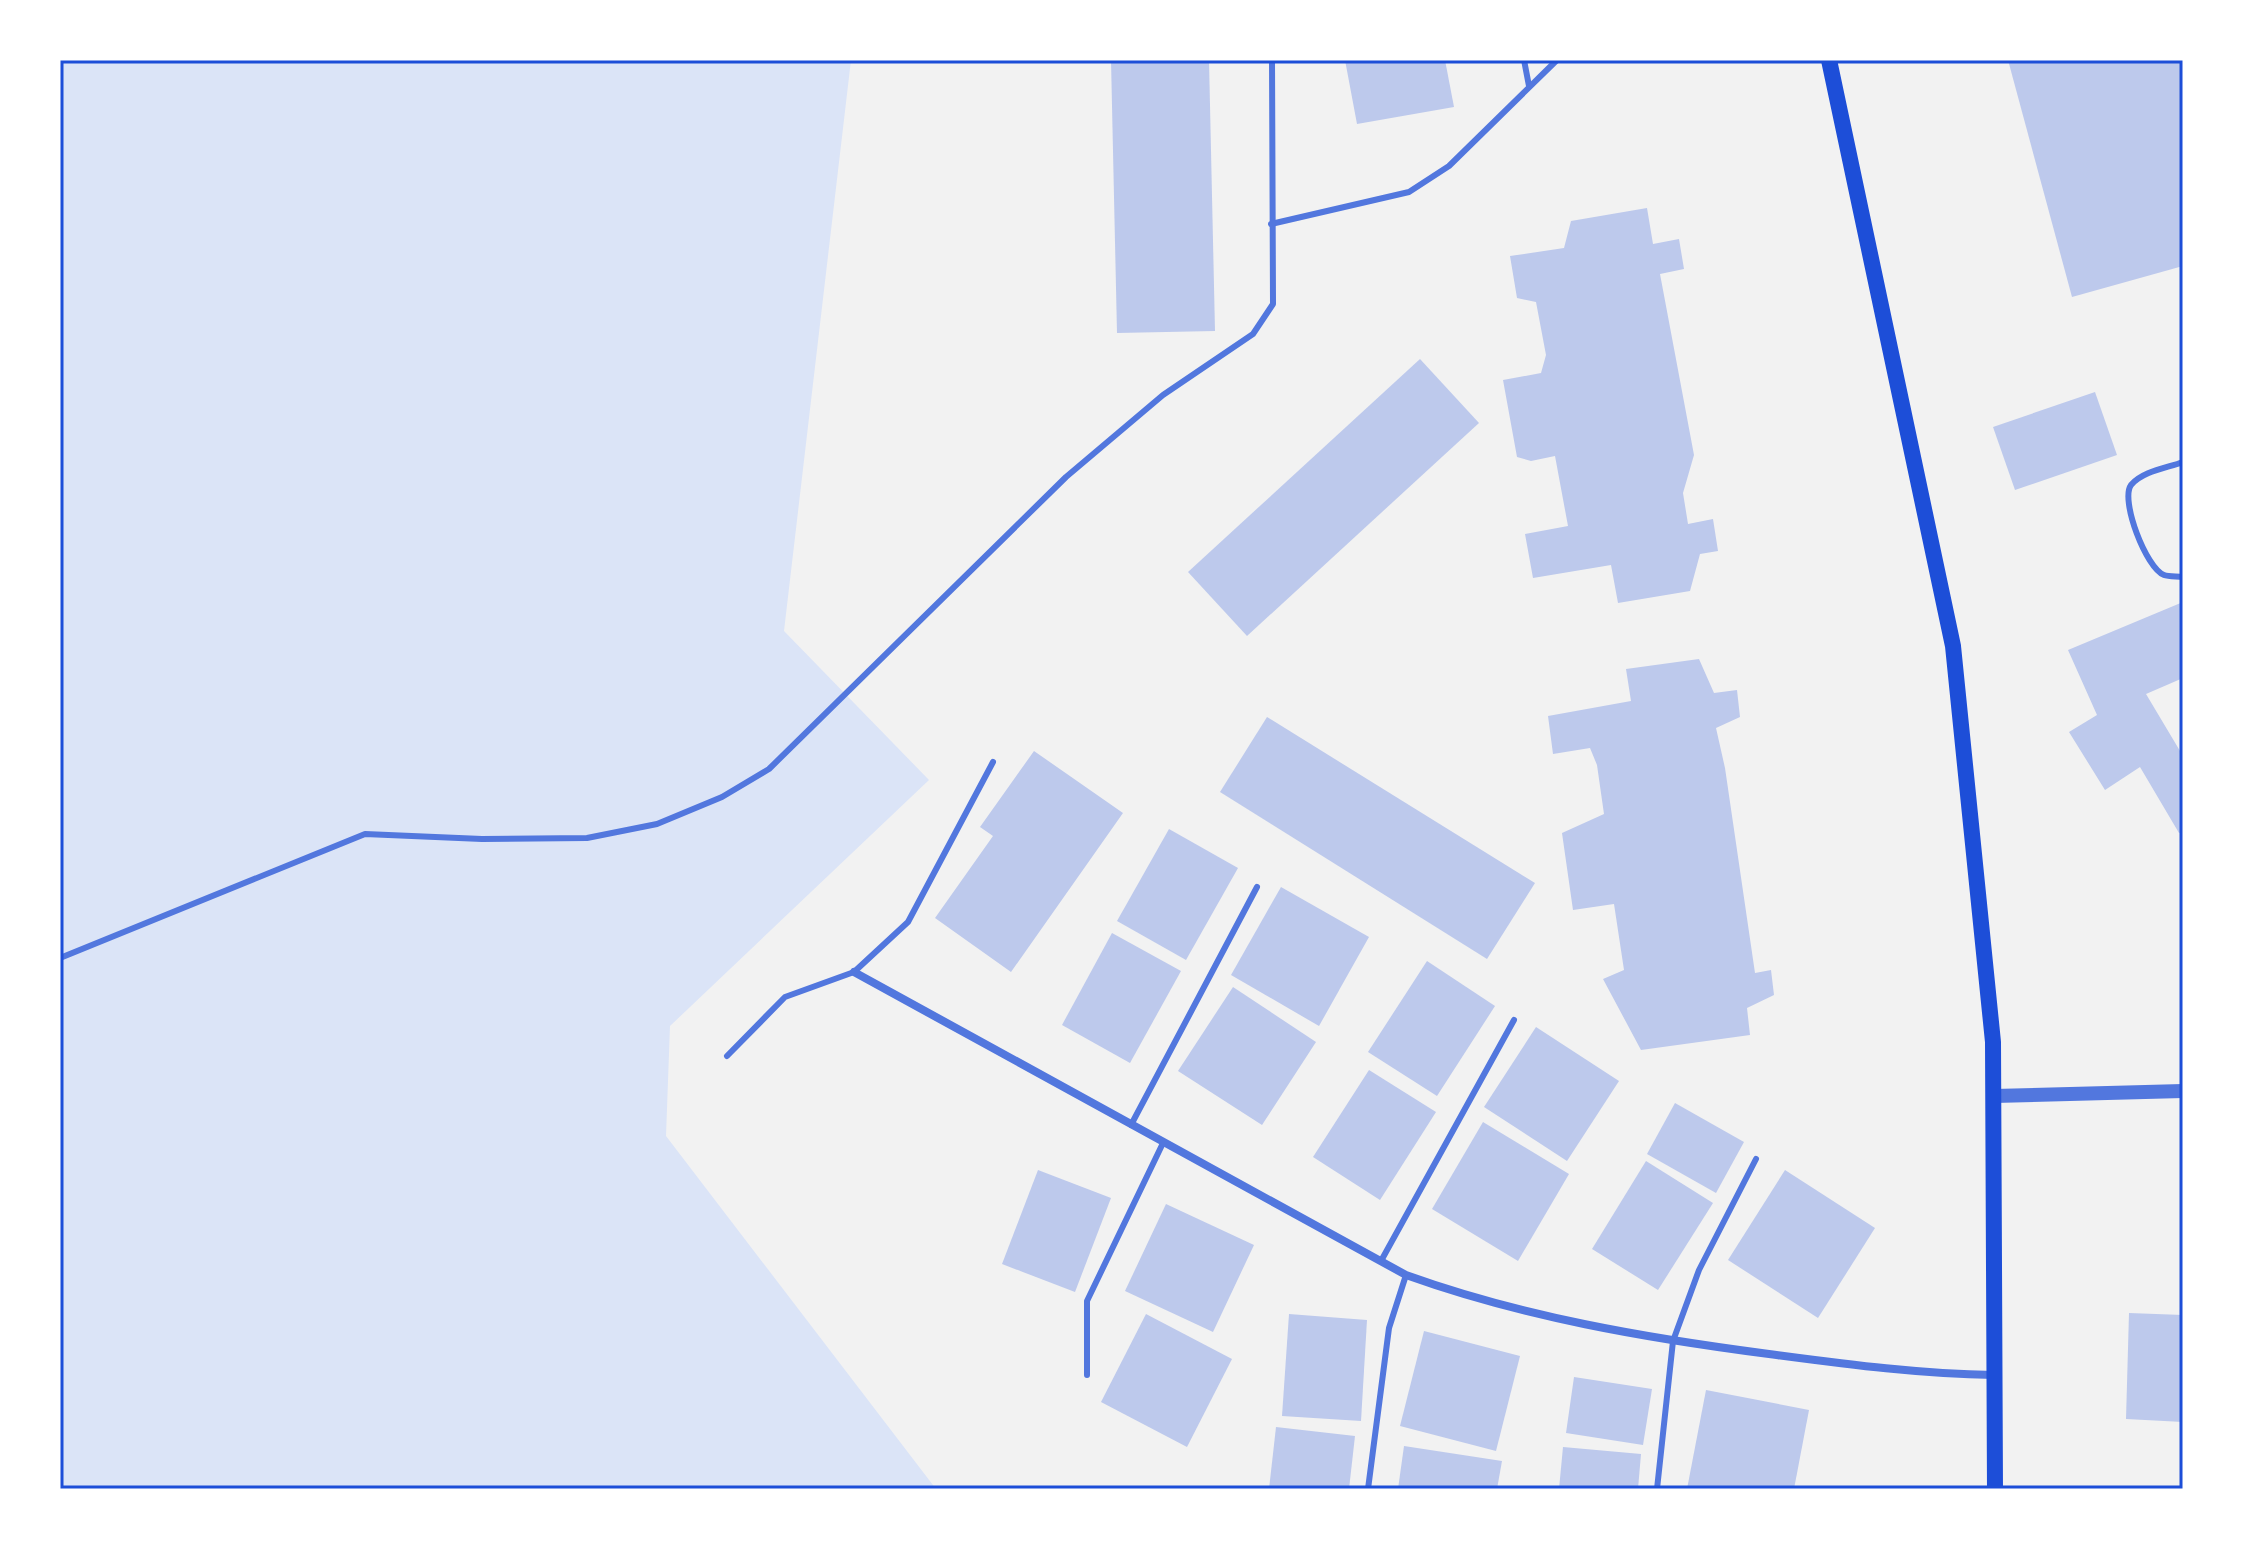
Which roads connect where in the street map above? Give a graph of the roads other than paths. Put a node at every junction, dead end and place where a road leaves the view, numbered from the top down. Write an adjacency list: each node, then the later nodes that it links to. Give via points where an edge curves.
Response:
1 (1272, 60): 6 (lane)
2 (1524, 60): 5 (lane)
3 (1557, 60): 5 (lane)
4 (1829, 60): 16 (main road, via 1953,646)
5 (1529, 86): 6 (lane, via 1449,166 1409,192)
6 (1271, 224): 11 (lane, via 1273,304 1253,334 1163,395 1066,477 769,769 722,797 657,824 587,838 365,834)
7 (2183, 462): 8 (lane, via 2142,476 2126,500 2149,562 2164,575)
8 (2183, 577)
9 (993, 762): 12 (lane, via 908,922)
10 (1257, 887): 17 (lane)
11 (60, 958)
12 (854, 972): 14 (lane, via 785,997); 17 (street)
13 (1514, 1020): 20 (lane)
14 (727, 1056)
15 (2183, 1091): 16 (street)
16 (1994, 1096): 24 (main road)
17 (1131, 1125): 18 (street)
18 (1163, 1143): 20 (street); 23 (lane, via 1087,1301)
19 (1756, 1159): 22 (lane, via 1699,1270)
20 (1381, 1261): 21 (street)
21 (1406, 1275): 22 (street, via 1478,1301); 25 (lane, via 1389,1328)
22 (1673, 1341): 24 (street, via 1915,1374); 26 (lane)
23 (1087, 1375)
24 (1995, 1375): 27 (main road)
25 (1368, 1489)
26 (1657, 1489)
27 (1995, 1489)

